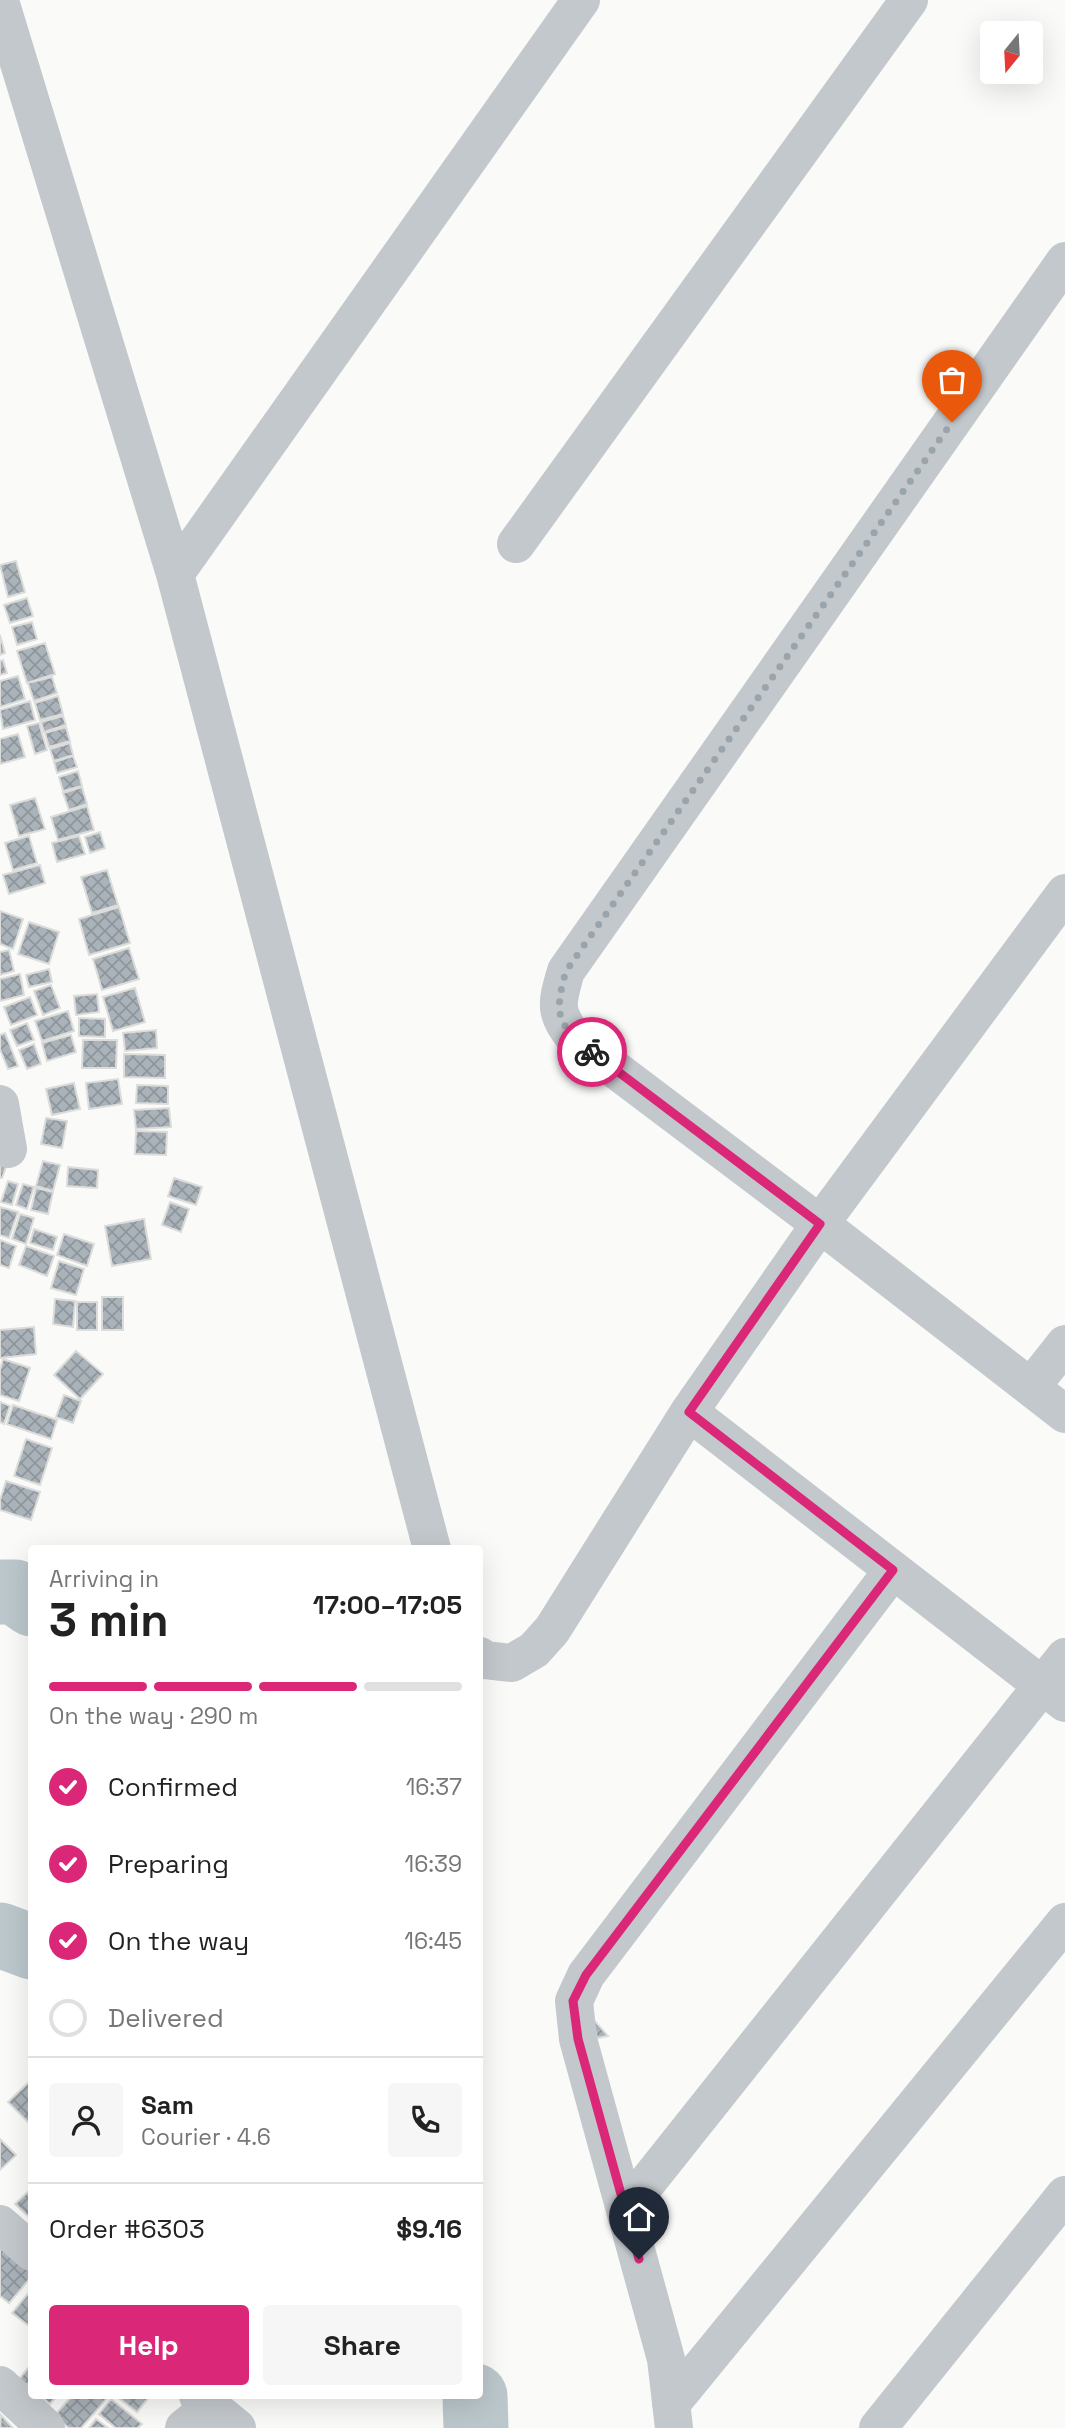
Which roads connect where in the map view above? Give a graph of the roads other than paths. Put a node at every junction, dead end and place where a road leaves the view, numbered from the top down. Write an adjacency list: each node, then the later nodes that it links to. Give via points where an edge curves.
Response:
1 (581, 0): 6 (street)
2 (909, 0): 5 (street)
3 (0, 1): 6 (street)
4 (1065, 261): 10 (street, via 566,971 558,997 560,1019 576,1040)
5 (516, 544)
6 (175, 574): 15 (street)
7 (1065, 893): 10 (street)
8 (0, 1104): 9 (street)
9 (8, 1149)
10 (820, 1224): 12 (street); 13 (street)
11 (1065, 1344): 12 (street)
12 (1031, 1387): 14 (street)
13 (689, 1412): 16 (street); 17 (street, via 552,1630 534,1650 512,1663)
14 (1065, 1414)
15 (431, 1545)
16 (893, 1570): 18 (street); 21 (street, via 586,1975 573,2001 578,2039)
17 (483, 1658)
18 (1058, 1682): 21 (street)
19 (1065, 1922): 25 (street)
20 (1065, 2195): 27 (street)
21 (625, 2209): 25 (street, via 666,2359)
22 (0, 2224): 23 (street)
23 (28, 2248)
24 (0, 2385): 26 (street)
25 (672, 2416)
26 (46, 2428)
27 (878, 2428)

